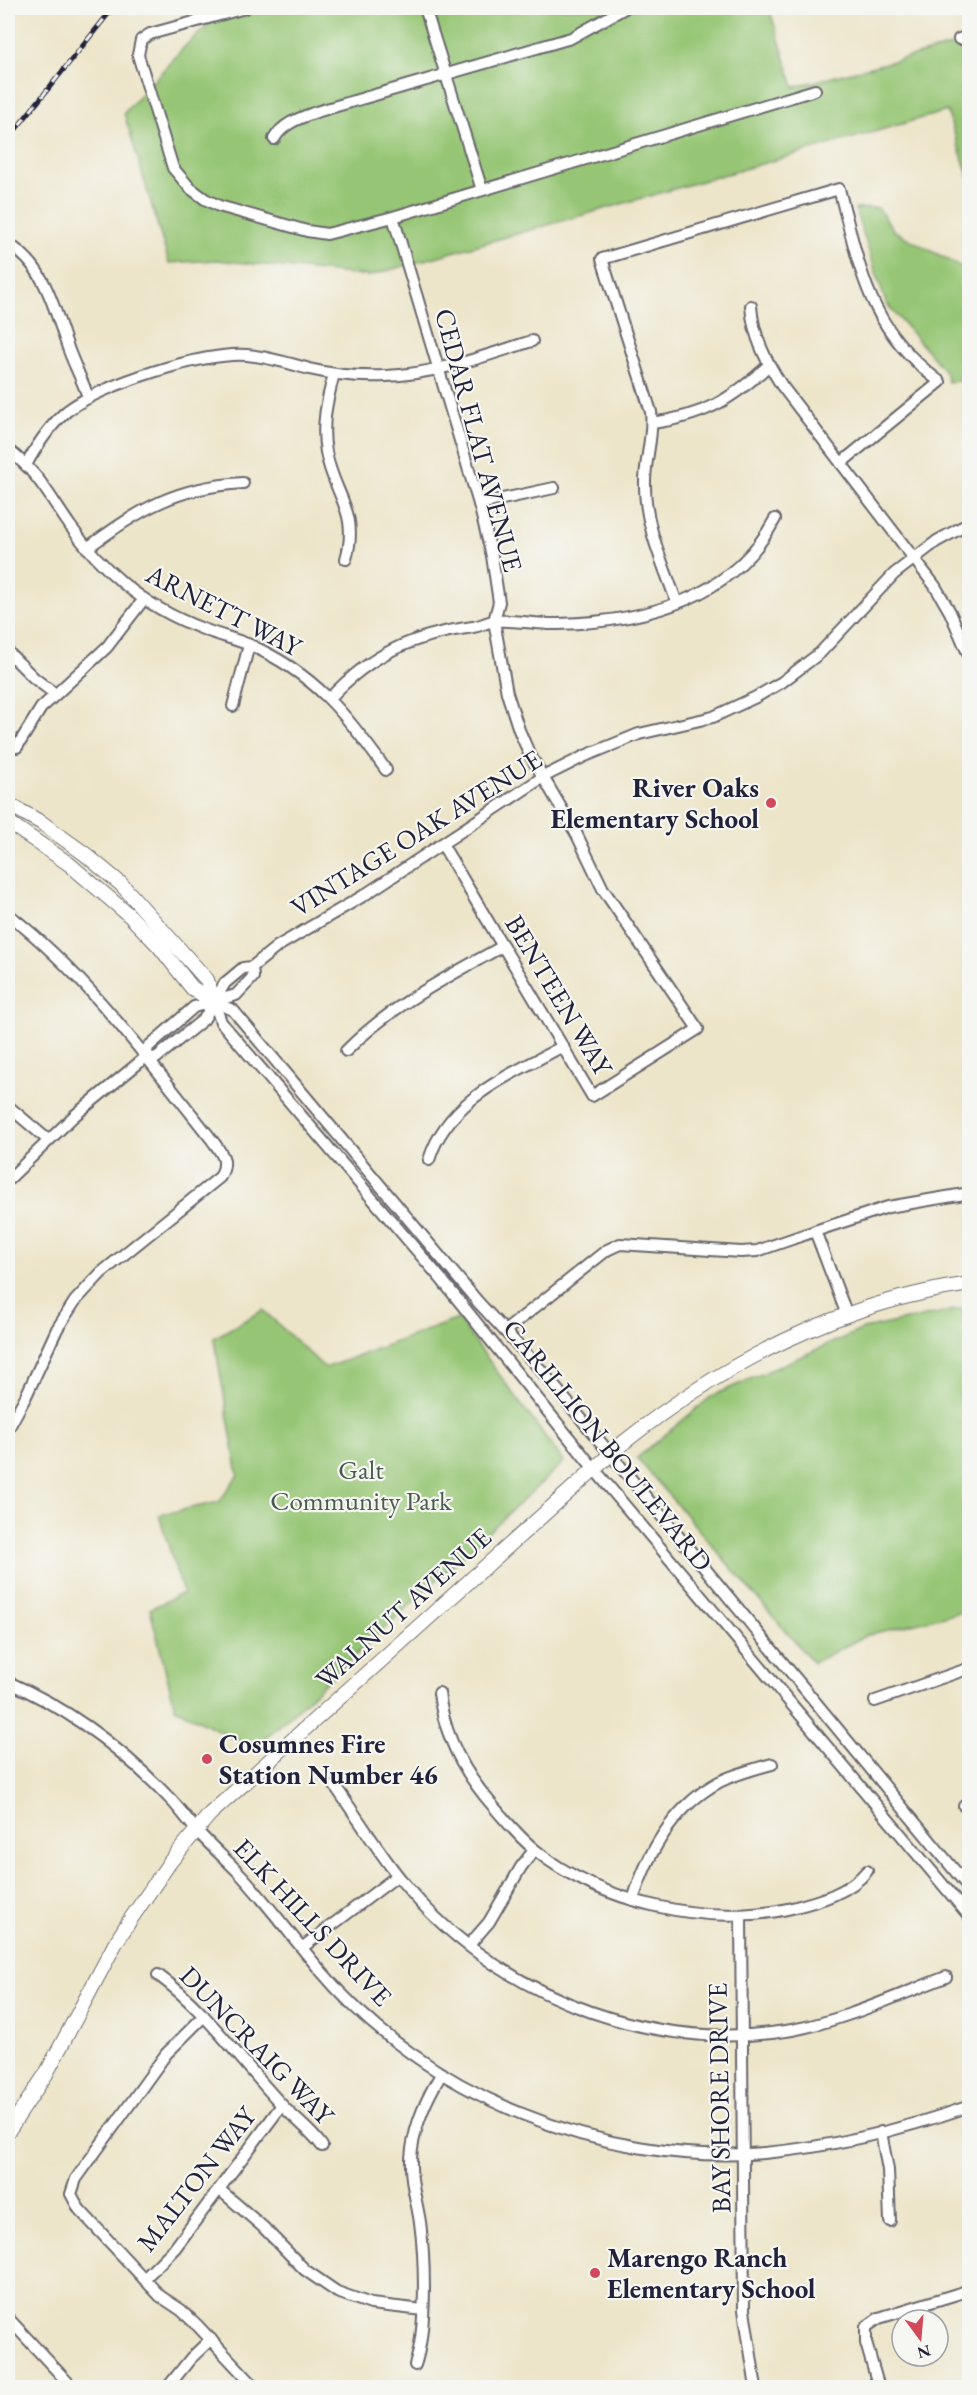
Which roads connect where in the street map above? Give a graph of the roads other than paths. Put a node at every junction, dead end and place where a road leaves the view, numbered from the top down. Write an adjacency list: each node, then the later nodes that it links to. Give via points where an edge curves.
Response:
1 (244, 8): 8 (street, via 150,34 141,40 138,55 173,168 190,188 219,207 307,231 327,234)
2 (425, 8): 4 (street)
3 (625, 8): 4 (street, via 571,38)
4 (446, 75): 6 (street, via 316,111 279,129); 7 (street)
5 (814, 90): 7 (street)
6 (274, 139)
7 (482, 190): 8 (street)
8 (393, 217): 13 (street, CEDAR FLAT AVENUE)
9 (8, 244): 15 (street, via 26,260 54,300)
10 (751, 306): 12 (street, via 756,334)
11 (532, 341): 13 (street)
12 (769, 365): 16 (street, via 716,406); 18 (street)
13 (438, 371): 14 (street, via 388,376); 22 (street, CEDAR FLAT AVENUE)
14 (334, 374): 15 (street, via 267,357 221,356 187,363); 27 (street, via 325,410 324,437 331,471 348,512 351,540)
15 (88, 397): 19 (street, via 51,427)
16 (652, 423): 18 (street, via 649,402 602,259 839,189 864,280 880,319 905,352 939,381); 29 (street, via 646,461 646,502)
17 (8, 450): 19 (street, ARNETT WAY)
18 (841, 463): 26 (street)
19 (26, 465): 25 (street, ARNETT WAY, via 47,488)
20 (243, 483): 25 (street, via 201,487 166,498)
21 (554, 488): 22 (street)
22 (479, 504): 30 (street, CEDAR FLAT AVENUE, via 499,602)
23 (775, 519): 29 (street, via 758,547 736,571)
24 (969, 523): 26 (street, VINTAGE OAK AVENUE)
25 (87, 548): 28 (street, ARNETT WAY)
26 (914, 558): 33 (street, via 944,600); 39 (street, VINTAGE OAK AVENUE, via 874,594 820,653 782,682 710,718 619,741)
27 (346, 559)
28 (144, 599): 31 (street, ARNETT WAY, via 188,623); 34 (street, via 107,648)
29 (677, 603): 30 (street, via 598,622)
30 (494, 621): 35 (street, via 407,642 367,665); 39 (street, CEDAR FLAT AVENUE, via 513,712)
31 (249, 645): 35 (street, ARNETT WAY, via 292,668); 36 (street)
32 (8, 652): 34 (street)
33 (969, 656)
34 (55, 694): 37 (street)
35 (330, 698): 38 (street, ARNETT WAY)
36 (233, 706)
37 (17, 747)
38 (386, 770)
39 (543, 777): 42 (street, VINTAGE OAK AVENUE); 47 (street, CEDAR FLAT AVENUE, via 603,889)
40 (8, 804): 46 (street, CARILLION BOULEVARD, via 50,829 121,884 207,980)
41 (8, 822): 46 (street, CARILLION BOULEVARD, via 69,864 130,916 192,988)
42 (442, 844): 44 (street, BENTEEN WAY); 45 (street, VINTAGE OAK AVENUE, via 278,946)
43 (8, 914): 50 (street, via 80,978)
44 (503, 946): 48 (street, BENTEEN WAY); 49 (street, via 393,1009)
45 (252, 967): 46 (street, VINTAGE OAK AVENUE, via 243,968 225,983); 46 (street, VINTAGE OAK AVENUE, via 254,977 236,995)
46 (213, 1002): 50 (street, via 194,1007 148,1047); 59 (street, CARILLION BOULEVARD, via 233,1010); 62 (street, CARILLION BOULEVARD, via 221,1022 442,1280)
47 (698, 1029): 48 (street, BENTEEN WAY, via 592,1096)
48 (563, 1046): 53 (street, via 467,1102 441,1132)
49 (346, 1051)
50 (146, 1057): 52 (street); 60 (street, via 212,1140 224,1157 225,1168 220,1177 101,1273 75,1301)
51 (8, 1107): 52 (street)
52 (48, 1140): 54 (street)
53 (429, 1160)
54 (8, 1180)
55 (969, 1193): 56 (street, via 888,1207)
56 (815, 1231): 58 (street); 59 (street, via 757,1251 620,1244 607,1250)
57 (969, 1284): 58 (street, WALNUT AVENUE)
58 (847, 1315): 61 (street, WALNUT AVENUE, via 768,1348 724,1372 675,1404)
59 (505, 1331): 61 (street, CARILLION BOULEVARD)
60 (10, 1421)
61 (611, 1455): 62 (street, WALNUT AVENUE); 73 (street, CARILLION BOULEVARD)
62 (595, 1470): 69 (street, WALNUT AVENUE, via 240,1786); 76 (street, CARILLION BOULEVARD)
63 (969, 1668): 66 (street)
64 (8, 1682): 69 (street, ELK HILLS DRIVE, via 39,1696 108,1742 174,1803)
65 (439, 1693): 70 (street, via 444,1722 466,1770 482,1794)
66 (875, 1701)
67 (772, 1764): 74 (street, via 718,1782 680,1813 650,1855)
68 (335, 1786): 72 (street)
69 (196, 1830): 78 (street, ELK HILLS DRIVE, via 242,1875); 86 (street, WALNUT AVENUE, via 130,1920 52,2064)
70 (534, 1850): 74 (street, via 577,1877); 77 (street, via 489,1922)
71 (867, 1871): 75 (street, via 850,1887 824,1899)
72 (397, 1876): 77 (street, via 420,1903); 78 (street)
73 (969, 1889)
74 (633, 1900): 75 (street, via 687,1913)
75 (741, 1916): 82 (street, BAY SHORE DRIVE)
76 (969, 1917)
77 (469, 1945): 82 (street, via 535,1989 611,2019 642,2027)
78 (303, 1947): 83 (street, ELK HILLS DRIVE, via 358,2009)
79 (158, 1975): 81 (street, DUNCRAIG WAY)
80 (946, 1977): 82 (street, via 819,2024)
81 (204, 2016): 84 (street, DUNCRAIG WAY); 92 (street, via 166,2054 76,2179 71,2194 78,2209)
82 (741, 2035): 89 (street, BAY SHORE DRIVE)
83 (442, 2073): 89 (street, ELK HILLS DRIVE, via 503,2105 583,2134 668,2151); 94 (street, via 420,2114 411,2151 412,2189 422,2245)
84 (282, 2105): 88 (street, DUNCRAIG WAY, via 310,2129); 90 (street, MALTON WAY)
85 (969, 2106): 87 (street, ELK HILLS DRIVE)
86 (8, 2131)
87 (881, 2132): 89 (street, ELK HILLS DRIVE, via 806,2148); 91 (street, via 888,2170)
88 (322, 2146)
89 (744, 2153): 101 (street, BAY SHORE DRIVE, via 744,2310)
90 (220, 2190): 92 (street, MALTON WAY, via 175,2248); 94 (street, via 305,2270 329,2287 371,2304)
91 (890, 2221)
92 (144, 2279): 96 (street)
93 (969, 2293): 102 (street, via 879,2318 866,2327 866,2343)
94 (423, 2310): 97 (street)
95 (8, 2318): 98 (street)
96 (211, 2339): 99 (street); 100 (street)
97 (416, 2365)
98 (73, 2388)
99 (167, 2388)
100 (256, 2388)
101 (756, 2388)
102 (879, 2388)

